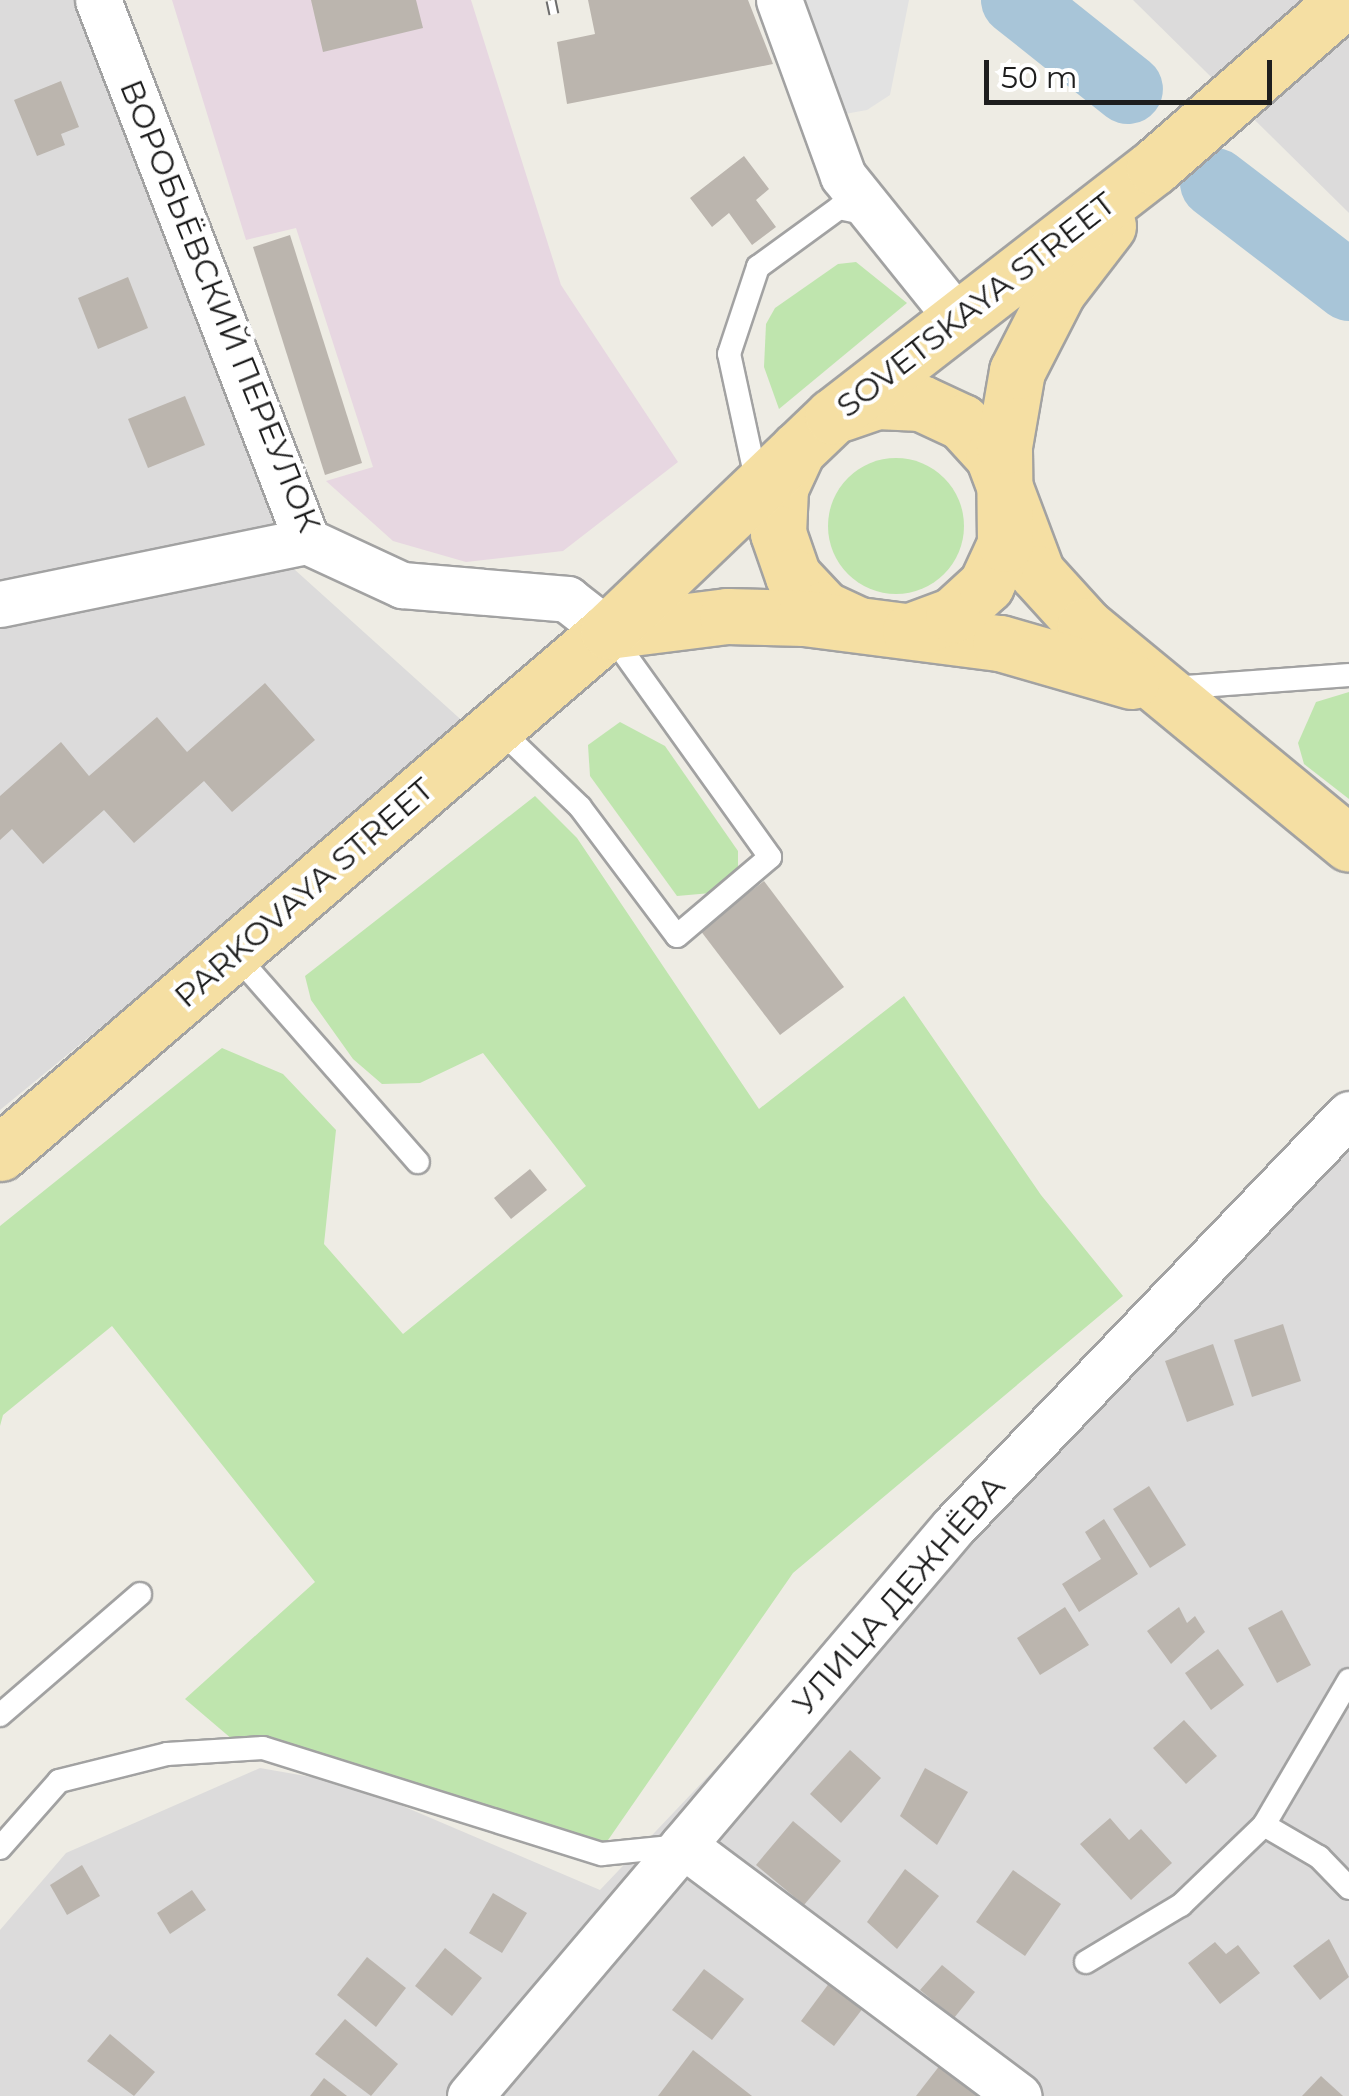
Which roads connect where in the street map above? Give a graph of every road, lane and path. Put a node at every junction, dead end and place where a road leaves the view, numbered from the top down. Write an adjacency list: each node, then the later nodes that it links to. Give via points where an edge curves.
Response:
1 (98, 0): 10 (street, ВОРОБЬЁВСКИЙ ПЕРЕУЛОК)
2 (779, 0): 5 (street, via 844,176)
3 (1345, 0): 4 (main road, SOVETSKAYA STREET)
4 (1154, 167): 6 (main road, SOVETSKAYA STREET); 9 (main road, SOVETSKAYA STREET, via 1033,332 1004,446)
5 (876, 216): 6 (street); 8 (lane, via 839,208 758,267 729,354)
6 (957, 318): 7 (main road, SOVETSKAYA STREET)
7 (816, 431): 8 (main road, SOVETSKAYA STREET); 9 (main road, via 876,401 921,403 948,416 992,456); 12 (main road, via 780,488 778,533 788,562 824,609)
8 (758, 485): 13 (main road, PARKOVAYA STREET)
9 (1008, 498): 12 (main road, via 1005,544 986,585 953,616); 15 (main road, via 1038,573)
10 (308, 541): 11 (street); 13 (street, ВОРОБЬЁВСКИЙ ПЕРЕУЛОК, via 402,585 567,599)
11 (0, 604)
12 (887, 630): 13 (main road, via 727,616); 15 (main road, via 1074,660)
13 (608, 632): 16 (main road, PARKOVAYA STREET); 16 (lane, via 770,856 677,936 580,807)
14 (1349, 674): 15 (lane)
15 (1154, 690): 17 (main road)
16 (497, 727): 18 (main road, PARKOVAYA STREET)
17 (1349, 844)
18 (235, 954): 20 (main road, PARKOVAYA STREET); 21 (lane)
19 (1349, 1114): 26 (street, УЛИЦА ДЕЖНЁВА, via 953,1527)
20 (0, 1153)
21 (418, 1162)
22 (140, 1594): 24 (lane)
23 (1349, 1680): 25 (lane)
24 (5, 1703)
25 (1264, 1825): 28 (lane, via 1319,1857); 29 (lane, via 1181,1904)
26 (683, 1846): 27 (lane, via 602,1854 263,1748 167,1754 59,1781); 30 (street, УЛИЦА ДЕЖНЁВА); 31 (street)
27 (0, 1848)
28 (1349, 1888)
29 (1086, 1962)
30 (470, 2096)
31 (1018, 2096)

